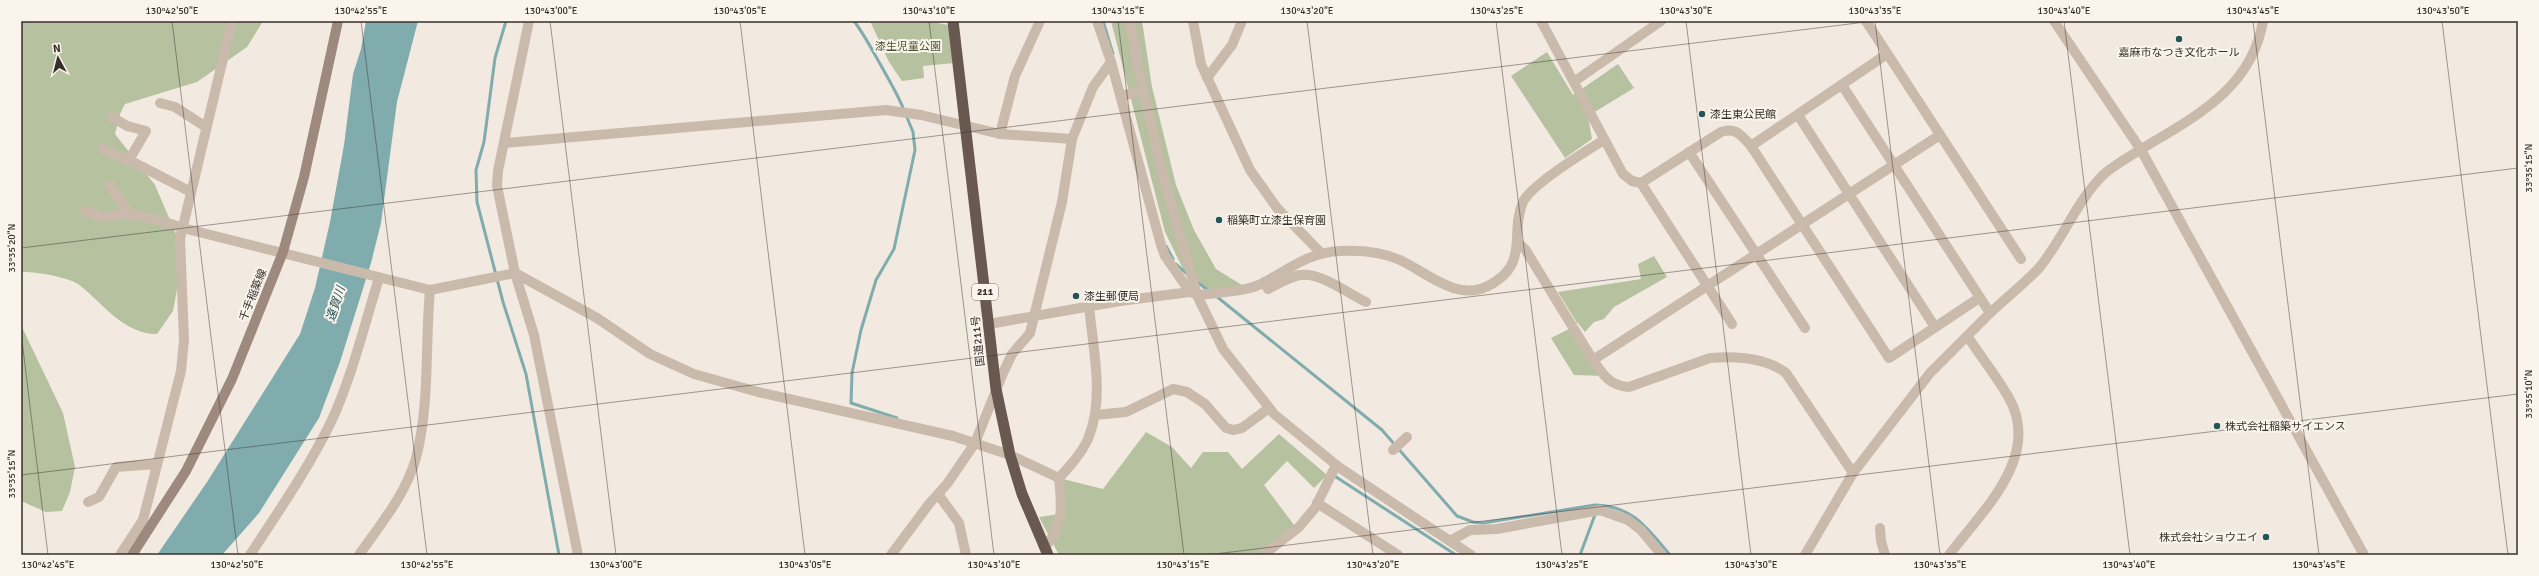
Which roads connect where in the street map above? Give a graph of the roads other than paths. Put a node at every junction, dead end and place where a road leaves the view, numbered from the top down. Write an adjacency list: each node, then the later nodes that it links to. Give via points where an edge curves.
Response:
1 (232, 21): 23 (street)
2 (338, 21): 45 (main road, 千手稲築線)
3 (529, 21): 29 (street)
4 (953, 21): 24 (highway, 国道211号 / 211)
5 (1040, 21): 25 (street, via 1015,76)
6 (1097, 21): 16 (street)
7 (1130, 21): 54 (street, via 1161,168)
8 (1193, 21): 17 (street, via 1201,64)
9 (1242, 21): 17 (street, via 1232,45)
10 (1541, 21): 18 (street)
11 (1661, 21): 18 (street)
12 (1866, 21): 15 (street)
13 (2054, 21): 32 (street)
14 (2263, 21): 32 (street, via 2260,36 2245,70 2230,87 2206,110)
15 (1887, 54): 19 (street); 26 (street)
16 (1111, 62): 27 (street, via 1094,87); 54 (street, via 1161,245 1165,256)
17 (1207, 78): 46 (street, via 1250,170 1277,208)
18 (1575, 82): 28 (street)
19 (1842, 85): 21 (street); 35 (street)
20 (160, 103): 23 (street, via 175,107)
21 (1798, 115): 30 (street); 39 (street)
22 (112, 117): 34 (street, via 127,126 146,131)
23 (206, 127): 38 (street)
24 (967, 128): 25 (street); 29 (street, via 921,115 886,110); 60 (highway, 国道211号 / 211)
25 (1000, 134): 27 (street)
26 (1940, 135): 35 (street); 48 (street)
27 (1072, 139): 59 (street, via 1062,202)
28 (1604, 140): 36 (street, via 1623,174 1632,181); 44 (street, via 1533,190 1523,201 1519,214)
29 (505, 143): 49 (street, via 498,186)
30 (1751, 146): 33 (street, via 1738,131 1728,130); 42 (street)
31 (102, 149): 34 (street)
32 (2141, 150): 58 (street, via 2118,162 2093,186 2039,267); 97 (street)
33 (1689, 152): 36 (street); 47 (street)
34 (129, 160): 38 (street)
35 (1894, 164): 39 (street); 55 (street)
36 (1641, 183): 52 (street)
37 (110, 185): 41 (street)
38 (191, 192): 43 (street)
39 (1849, 194): 42 (street); 62 (street)
40 (84, 211): 41 (street, via 102,217)
41 (129, 214): 43 (street)
42 (1802, 224): 47 (street); 62 (street, via 1889,358)
43 (183, 228): 45 (street); 73 (street, via 180,245 184,340 181,371)
44 (1518, 243): 46 (street, via 1515,256 1502,278 1488,287 1467,291 1441,283 1400,260 1383,254 1341,251); 65 (street, via 1525,249)
45 (286, 253): 50 (street); 84 (main road, 千手稲築線, via 232,379 186,471)
46 (1321, 253): 51 (street, via 1302,260)
47 (1756, 254): 52 (street); 63 (street)
48 (2021, 259)
49 (515, 273): 53 (street); 70 (street, via 597,318 650,354 694,374 758,392 898,422); 87 (street, via 534,335)
50 (376, 277): 53 (street); 85 (street, via 345,386 330,423 301,475)
51 (1264, 282): 54 (street, via 1238,291); 56 (street, via 1268,289 1300,275 1311,276)
52 (1706, 286): 61 (street); 65 (street)
53 (430, 290): 86 (street, via 425,391 416,458 392,509)
54 (1194, 294): 57 (street); 67 (street, via 1223,349)
55 (1979, 298): 58 (street); 62 (street)
56 (1366, 302)
57 (1089, 306): 59 (street); 68 (street, via 1097,397)
58 (1990, 313): 64 (street)
59 (1035, 315): 60 (street); 66 (street, via 1030,333 1012,354)
60 (989, 324): 66 (highway, 国道211号 / 211)
61 (1732, 324)
62 (1935, 327)
63 (1805, 328)
64 (1968, 337): 75 (street, via 1930,373); 96 (street, via 2009,398 2019,428 2019,443 2008,477)
65 (1593, 360): 75 (street, via 1610,382 1619,387 1629,387 1710,358 1763,361 1775,365 1786,373)
66 (996, 389): 70 (street); 72 (highway, 国道211号 / 211)
67 (1269, 408): 68 (street, via 1242,428 1233,430 1226,428 1205,404 1187,392 1173,389 1126,412); 74 (street)
68 (1095, 415): 76 (street, via 1088,439 1078,457)
69 (1407, 437): 71 (street)
70 (975, 443): 72 (street); 77 (street)
71 (1393, 450)
72 (1010, 455): 76 (street); 82 (highway, 国道211号 / 211, via 1022,494)
73 (157, 464): 78 (street, via 116,467 99,497); 83 (street, via 143,520)
74 (1336, 465): 79 (street); 81 (street)
75 (1853, 473): 94 (street)
76 (1059, 478): 82 (street, via 1062,504 1059,521)
77 (938, 494): 88 (street); 89 (street, via 960,523)
78 (88, 502)
79 (1318, 503): 90 (street, via 1299,527); 91 (street)
80 (1880, 528): 95 (street)
81 (1450, 541): 92 (street); 93 (street, via 1470,530 1497,529 1600,510 1628,520 1641,530)
82 (1046, 551)
83 (120, 555)
84 (132, 555)
85 (250, 555)
86 (359, 555)
87 (578, 555)
88 (891, 555)
89 (966, 555)
90 (1263, 555)
91 (1398, 555)
92 (1471, 555)
93 (1662, 555)
94 (1805, 555)
95 (1885, 555)
96 (1949, 555)
97 (2364, 555)

